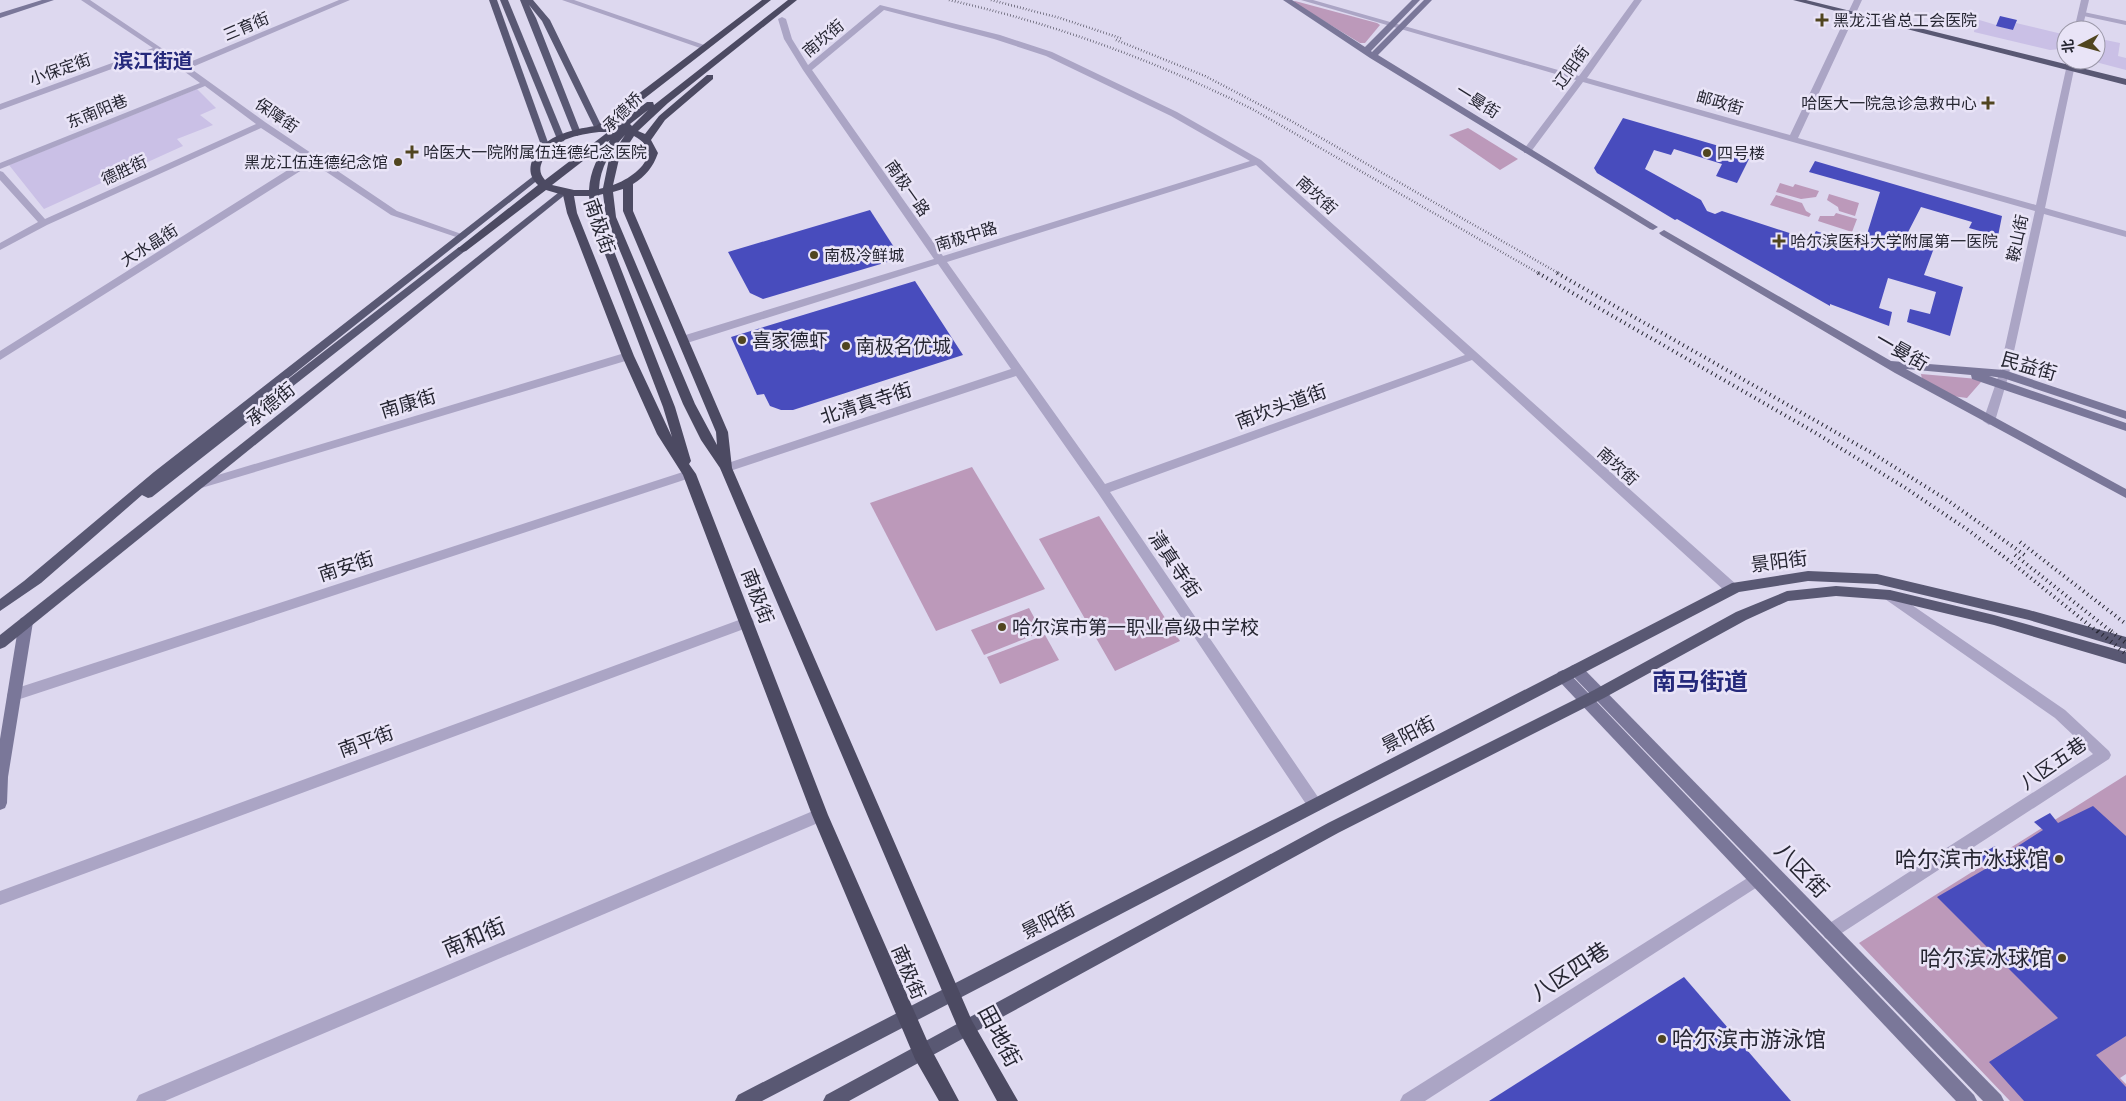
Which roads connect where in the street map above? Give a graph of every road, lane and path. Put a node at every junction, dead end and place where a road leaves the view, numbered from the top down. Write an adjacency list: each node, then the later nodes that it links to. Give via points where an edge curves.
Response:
1 (50, 0): 23 (main road)
2 (85, 0): 30 (street, 保障街)
3 (346, 0): 33 (street, 三育街)
4 (493, 0): 50 (main road)
5 (504, 0): 47 (main road)
6 (522, 0): 46 (main road)
7 (529, 0): 45 (main road, via 546,20)
8 (566, 0): 29 (street)
9 (767, 0): 29 (highway)
10 (780, 0): 42 (highway, 承德桥)
11 (793, 0): 80 (highway, 承德桥, via 647,117 618,151 610,172 607,194 611,217 689,404)
12 (803, 0): 24 (highway)
13 (1287, 0): 31 (main road, 一曼街)
14 (1304, 0): 27 (street, 邮政街)
15 (1416, 0): 27 (main road)
16 (1428, 0): 28 (main road)
17 (1638, 0): 39 (street, 辽阳街)
18 (1797, 0): 21 (main road)
19 (1826, 0): 21 (main road)
20 (2085, 0): 22 (street)
21 (1854, 7): 32 (main road); 49 (street)
22 (2082, 13): 25 (street); 26 (street)
23 (0, 16)
24 (782, 19): 34 (street, 南极一路, via 788,39); 48 (highway, via 671,110)
25 (2080, 20)
26 (2126, 23)
27 (1392, 24): 28 (street, 邮政街); 31 (main road)
28 (1402, 26): 31 (main road); 39 (street, 邮政街)
29 (706, 47): 45 (highway)
30 (159, 49): 33 (street, 保障街); 43 (street, 小保定街)
31 (1369, 54): 51 (main road, 一曼街)
32 (2056, 58)
33 (185, 68): 41 (street, 保障街)
34 (807, 70): 53 (street, 南坎街, via 883,7 1049,54 1174,114); 69 (street, 南极一路)
35 (2068, 70): 61 (street, 鞍山街)
36 (2092, 70): 40 (main road)
37 (2106, 70): 38 (main road)
38 (2126, 74)
39 (1582, 78): 49 (street, 邮政街); 51 (street, 辽阳街)
40 (2126, 82)
41 (206, 83): 44 (street, 保障街); 54 (street, 东南阳巷)
42 (650, 104): 68 (highway); 81 (highway, 承德桥, via 607,150 592,187 593,205 670,407)
43 (0, 107)
44 (262, 124): 52 (street, 保障街); 62 (street, 德胜街)
45 (599, 129): 46 (highway); 48 (highway, via 627,130)
46 (577, 133): 47 (highway)
47 (561, 139): 50 (highway)
48 (646, 139): 57 (highway, via 653,153 650,163)
49 (1793, 139): 61 (street, 邮政街)
50 (546, 148): 56 (highway, via 536,160)
51 (1527, 151): 63 (main road, 一曼街)
52 (314, 158): 66 (street, 保障街, via 394,213); 71 (street, 大水晶街)
53 (1258, 162): 69 (street, 南极中路); 73 (street, 南坎街)
54 (0, 166)
55 (0, 174): 58 (street)
56 (536, 177): 60 (highway, via 546,186); 66 (main road)
57 (628, 182): 60 (highway, via 594,193); 70 (highway, 南极街, via 628,210)
58 (13, 188): 59 (street); 62 (street)
59 (0, 193)
60 (566, 193): 72 (highway, 南极街); 82 (main road, 承德街)
61 (2040, 210): 65 (street, 邮政街); 76 (street, 鞍山街)
62 (44, 223): 67 (street, 德胜街)
63 (1653, 227)
64 (1664, 233): 74 (main road, 一曼街)
65 (2126, 234)
66 (462, 236): 85 (main road, via 158,475)
67 (0, 247)
68 (462, 249): 85 (main road)
69 (940, 260): 70 (street, 南极中路); 75 (street, 南极一路)
70 (683, 340): 80 (highway, 南极街, via 722,432)
71 (0, 356)
72 (628, 356): 81 (highway, 南极街, via 663,434); 82 (street, 南康街)
73 (1473, 356): 83 (street, 南坎头道街); 86 (street, 南坎街)
74 (1894, 367): 76 (main road, 民益街); 78 (main road, 一曼街)
75 (1018, 371): 80 (street, 北清真寺街); 83 (street, 清真寺街)
76 (2003, 380): 77 (main road, 民益街); 78 (street, 鞍山街); 79 (main road, 民益街)
77 (2126, 416)
78 (1990, 421): 84 (main road, 一曼街)
79 (2126, 427)
80 (726, 468): 105 (highway, 南极街)
81 (689, 474): 90 (highway, 南极街); 95 (street, 南安街)
82 (198, 484): 89 (main road, 承德街)
83 (1102, 490): 100 (street, 清真寺街)
84 (2126, 494)
85 (29, 584): 88 (main road)
86 (1735, 588): 92 (main road, 景阳街, via 1808,576 1877,579); 94 (main road, 景阳街)
87 (1890, 595): 93 (main road, 景阳街, via 1994,620); 96 (main road, 景阳街, via 1836,591 1787,596 1756,608); 104 (street, 八区五巷, via 2060,714 2104,755)
88 (0, 606)
89 (26, 622): 91 (main road, 承德街); 95 (main road)
90 (747, 622): 101 (highway, 南极街); 103 (street, 南平街)
91 (0, 643)
92 (2126, 643)
93 (2126, 658)
94 (1570, 673): 96 (main road, 八区街); 100 (main road, 景阳街)
95 (14, 695): 98 (main road)
96 (1593, 697): 102 (main road, 八区街); 104 (main road, 八区街); 107 (main road, 景阳街, via 1333,828)
97 (0, 757): 98 (main road)
98 (2, 776): 99 (main road)
99 (0, 803)
100 (1315, 805): 105 (main road, 景阳街)
101 (820, 815): 106 (highway, 南极街); 109 (street, 南和街)
102 (1757, 879): 114 (street, 八区四巷); 115 (main road, 八区街)
103 (0, 898)
104 (1831, 932): 116 (main road, 八区街)
105 (952, 992): 106 (main road, 景阳街); 107 (highway, 田地街)
106 (907, 1018): 108 (highway); 110 (main road, 景阳街)
107 (966, 1028): 108 (main road, 景阳街); 113 (highway, 田地街)
108 (922, 1052): 111 (main road, 景阳街); 112 (highway)
109 (145, 1101)
110 (744, 1101)
111 (832, 1101)
112 (949, 1101)
113 (1008, 1101)
114 (1409, 1101)
115 (1968, 1101)
116 (1995, 1101)

